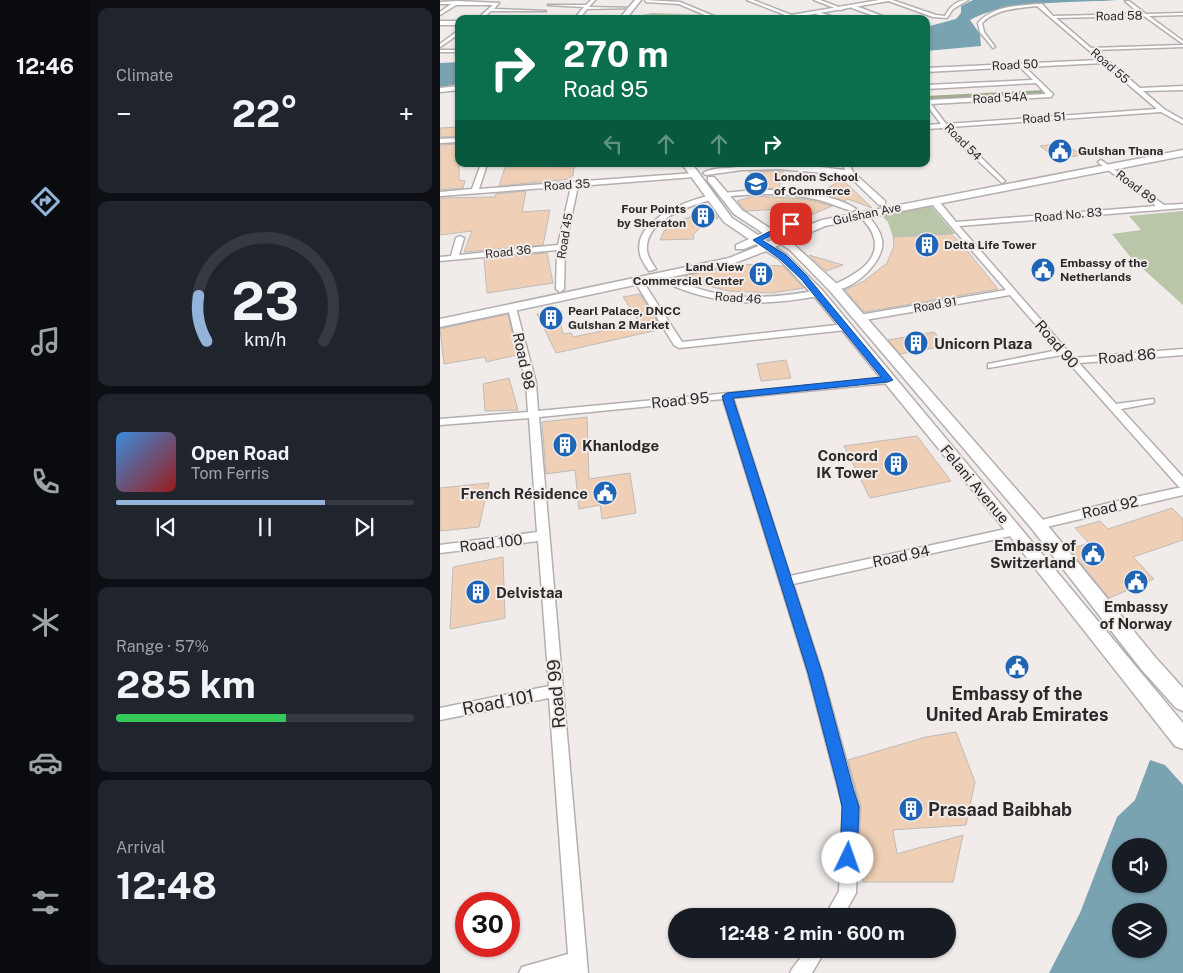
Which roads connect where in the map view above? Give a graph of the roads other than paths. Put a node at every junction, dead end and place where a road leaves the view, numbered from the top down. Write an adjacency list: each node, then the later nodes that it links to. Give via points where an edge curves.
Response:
1 (555, 0): 14 (street)
2 (593, 0): 15 (street)
3 (614, 0): 17 (street)
4 (638, 0): 18 (main road)
5 (646, 0): 29 (main road); 30 (street, via 680,3)
6 (749, 0): 31 (street)
7 (816, 0): 19 (street)
8 (889, 0): 9 (street, via 947,17 951,8); 16 (main road)
9 (966, 0)
10 (458, 1): 11 (street); 13 (street); 23 (street)
11 (500, 2): 20 (street)
12 (1127, 2): 35 (street)
13 (440, 3)
14 (550, 5): 15 (street); 21 (street)
15 (587, 7): 17 (street); 27 (street)
16 (854, 7): 19 (main road); 34 (street)
17 (607, 8): 18 (street)
18 (631, 8): 28 (main road)
19 (842, 9): 22 (main road)
20 (489, 10): 21 (street); 25 (street)
21 (544, 11): 26 (street)
22 (818, 12): 32 (main road); 33 (street)
23 (440, 14)
24 (1183, 14): 35 (street, Road 58)
25 (483, 15)
26 (540, 15)
27 (580, 15)
28 (625, 15)
29 (635, 15)
30 (709, 15)
31 (783, 15)
32 (800, 15)
33 (825, 15)
34 (877, 15)
35 (1146, 15): 36 (street, Road 58); 40 (street)
36 (1054, 17): 42 (street, Road 55, via 1039,5 984,17 980,24 982,32); 43 (street, Road 55)
37 (440, 22): 38 (main road)
38 (455, 23)
39 (455, 34): 41 (street)
40 (1183, 44): 43 (street)
41 (440, 46)
42 (993, 47)
43 (1091, 49): 46 (street, Road 55)
44 (440, 51): 45 (street)
45 (455, 51)
46 (1105, 61): 47 (street, Road 50); 54 (street, Road 55)
47 (1020, 64): 48 (street, Road 50); 49 (street, Road 54A)
48 (930, 70)
49 (1036, 81): 50 (street, Road 54A); 55 (street, Road 54A, via 1051,95)
50 (930, 87)
51 (455, 88): 53 (street)
52 (1183, 88): 54 (street)
53 (440, 90)
54 (1138, 90): 57 (street, Road 55)
55 (930, 101)
56 (930, 105): 60 (street, Road 54)
57 (1162, 110): 58 (street, Road 55); 60 (street, Road 51)
58 (1183, 122)
59 (930, 126): 60 (street, Road 51)
60 (945, 126): 75 (street, Road 54)
61 (455, 140): 62 (street)
62 (440, 141)
63 (1183, 146): 65 (main road, Gulshan Ave)
64 (1183, 153): 65 (main road, Gulshan Ave)
65 (1105, 164): 75 (main road, Gulshan Ave); 81 (main road, Gulshan Ave); 84 (street, Road 89)
66 (483, 167): 77 (street)
67 (689, 167): 74 (main road)
68 (701, 167): 72 (main road)
69 (746, 167): 72 (street)
70 (797, 167): 73 (street)
71 (847, 167): 73 (street)
72 (706, 173): 79 (main road)
73 (850, 173): 82 (street)
74 (694, 175): 76 (street, Road 35); 80 (main road)
75 (1002, 181): 82 (main road, Gulshan Ave)
76 (576, 184): 77 (street, Road 35); 90 (street, Road 45)
77 (475, 192): 78 (street, Road 35)
78 (440, 194)
79 (722, 195): 85 (street, via 766,191 795,193); 89 (main road)
80 (711, 197): 89 (main road, via 728,220); 93 (street, via 670,213 646,235 643,252)
81 (934, 201): 86 (main road, Gulshan Ave); 87 (street, Road 90)
82 (882, 202): 85 (main road, Gulshan Ave)
83 (1183, 206): 84 (street, Road No. 83)
84 (1162, 207): 87 (street, Road No. 83)
85 (852, 209): 89 (main road, Gulshan Ave, via 800,220)
86 (863, 215): 89 (main road, Gulshan Ave); 96 (street, Road 46, via 876,229 880,245 878,253 859,275)
87 (953, 224): 97 (street, Road 90)
88 (460, 238): 91 (street)
89 (769, 240): 93 (main road, Gulshan Ave, via 739,259); 96 (main road, Felani Avenue, via 788,262)
90 (561, 247): 91 (street, Road 36); 95 (street, Road 45)
91 (454, 258): 92 (street, Road 36)
92 (440, 259)
93 (656, 273): 94 (main road, Gulshan Ave); 95 (main road, Gulshan Ave); 96 (street, Road 46, via 698,294 731,300 784,299)
94 (638, 282): 98 (main road, Gulshan Ave); 100 (street, Road 91, via 679,346)
95 (560, 289): 99 (main road, Gulshan Ave)
96 (826, 291): 100 (main road, Felani Avenue)
97 (1011, 292): 100 (street, Road 91); 102 (street, Road 90)
98 (512, 308): 101 (main road, Gulshan Ave); 110 (street, Road 98, via 531,383)
99 (440, 313)
100 (852, 322): 106 (main road, Felani Avenue); 114 (main road, Felani Avenue)
101 (440, 323)
102 (1064, 352): 104 (street, Road 90); 105 (street)
103 (1183, 352): 104 (street, Road 86)
104 (1072, 361): 109 (street, Road 90)
105 (991, 366)
106 (888, 380): 107 (street, Road 95); 115 (main road, Felani Avenue)
107 (727, 396): 110 (street, Road 95); 118 (street)
108 (1149, 401): 109 (street)
109 (1115, 407): 112 (street, Road 90)
110 (532, 415): 111 (street, Road 95); 116 (street, Road 99)
111 (440, 422)
112 (1183, 484)
113 (1183, 491): 114 (street, Road 92)
114 (1038, 525): 115 (main road); 120 (main road, Felani Avenue)
115 (1015, 530): 118 (street, Road 94); 122 (main road, Felani Avenue)
116 (542, 536): 117 (street, Road 100); 119 (street, Road 99)
117 (440, 549)
118 (787, 581): 123 (street, via 850,807 847,892)
119 (555, 691): 121 (street, Road 101); 125 (street, Road 99)
120 (1183, 702)
121 (440, 714)
122 (1183, 739)
123 (838, 908)
124 (812, 958): 127 (street)
125 (579, 967): 126 (street)
126 (528, 973)
127 (799, 973)

